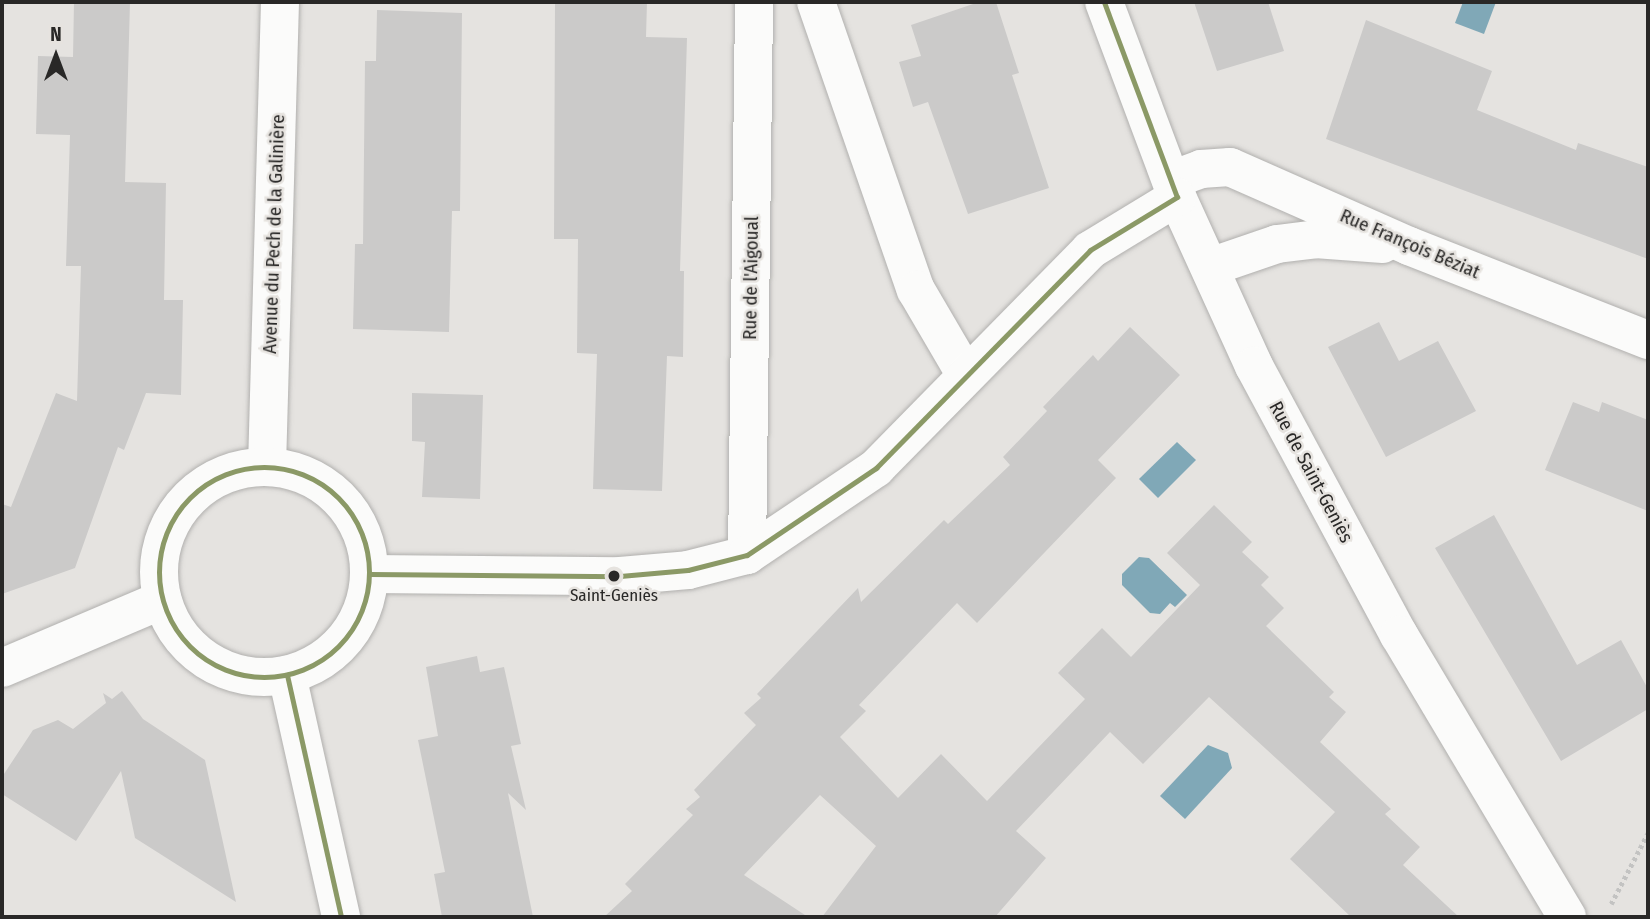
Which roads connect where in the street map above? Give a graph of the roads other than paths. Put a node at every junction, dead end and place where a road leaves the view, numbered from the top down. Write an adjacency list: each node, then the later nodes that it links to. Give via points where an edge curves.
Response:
1 (280, 2): 10 (street, Avenue du Pech de la Galinière)
2 (754, 2): 11 (street, Rue de l'Aigoual)
3 (816, 2): 9 (street, via 916,290)
4 (1104, 2): 5 (street, Rue de Saint-Geniès)
5 (1174, 189): 6 (street, Rue François Béziat, via 1201,169 1230,167); 7 (street, Rue de Saint-Geniès); 9 (street, Rue François Béziat, via 1090,250)
6 (1409, 246): 7 (street, via 1315,240 1277,244); 8 (street, Rue François Béziat)
7 (1209, 267): 17 (street, Rue de Saint-Geniès, via 1254,366 1399,635)
8 (1648, 340)
9 (965, 374): 11 (street, Rue François Béziat, via 876,468)
10 (267, 467): 12 (street, via 300,473 328,488 351,512 366,542); 13 (street, via 235,470 205,484 181,507 165,535 159,567)
11 (747, 555): 12 (street, Rue François Béziat, via 688,570 620,576)
12 (370, 574): 15 (street, via 364,609 346,640 320,662)
13 (162, 600): 14 (street); 15 (street, via 175,628 196,653 224,669 255,677)
14 (2, 668)
15 (287, 675): 16 (street)
16 (341, 917)
17 (1567, 917)

